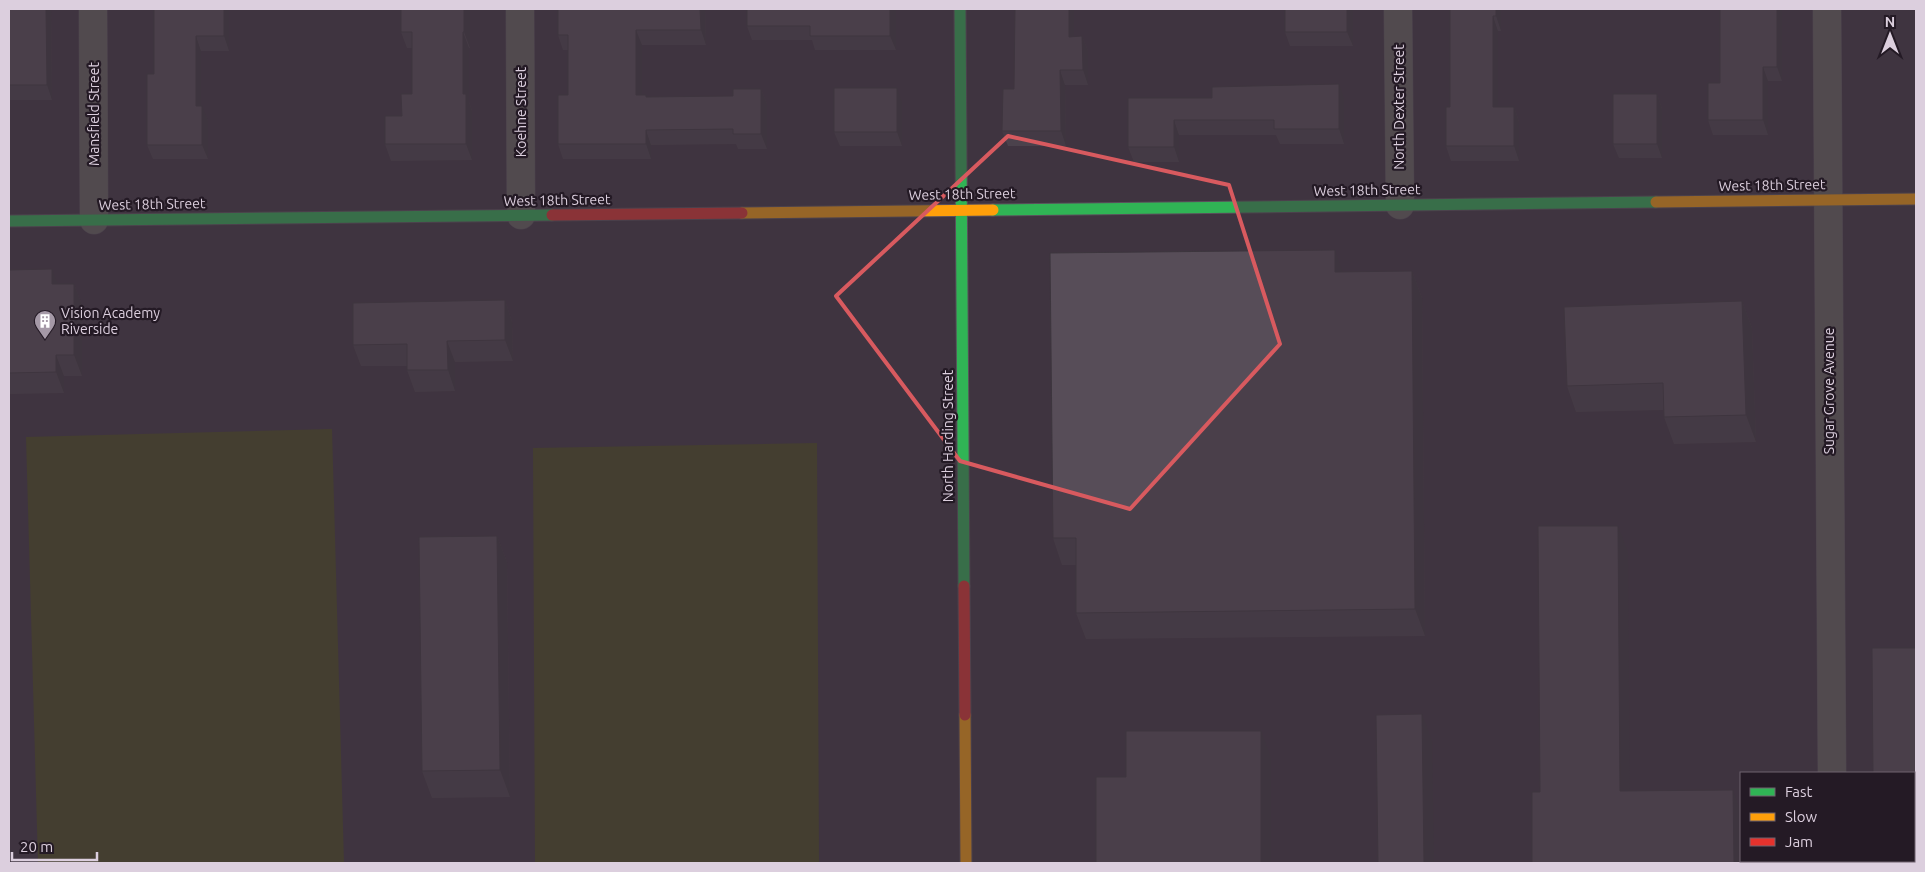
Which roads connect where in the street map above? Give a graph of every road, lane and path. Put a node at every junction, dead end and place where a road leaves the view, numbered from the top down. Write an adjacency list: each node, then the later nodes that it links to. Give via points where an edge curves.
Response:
1 (93, 9): 11 (street, Mansfield Street)
2 (520, 9): 10 (street, Koehne Street)
3 (960, 9): 9 (street, North Harding Street)
4 (1398, 9): 8 (street, North Dexter Street)
5 (1827, 9): 7 (street, Sugar Grove Avenue)
6 (1916, 199): 7 (street, West 18th Street)
7 (1828, 200): 8 (street, West 18th Street); 13 (street, Sugar Grove Avenue)
8 (1400, 204): 9 (street, West 18th Street)
9 (962, 209): 10 (street, West 18th Street); 14 (street, North Harding Street)
10 (521, 215): 11 (street, West 18th Street)
11 (94, 220): 12 (street, West 18th Street)
12 (9, 221)
13 (1832, 772)
14 (966, 863)

